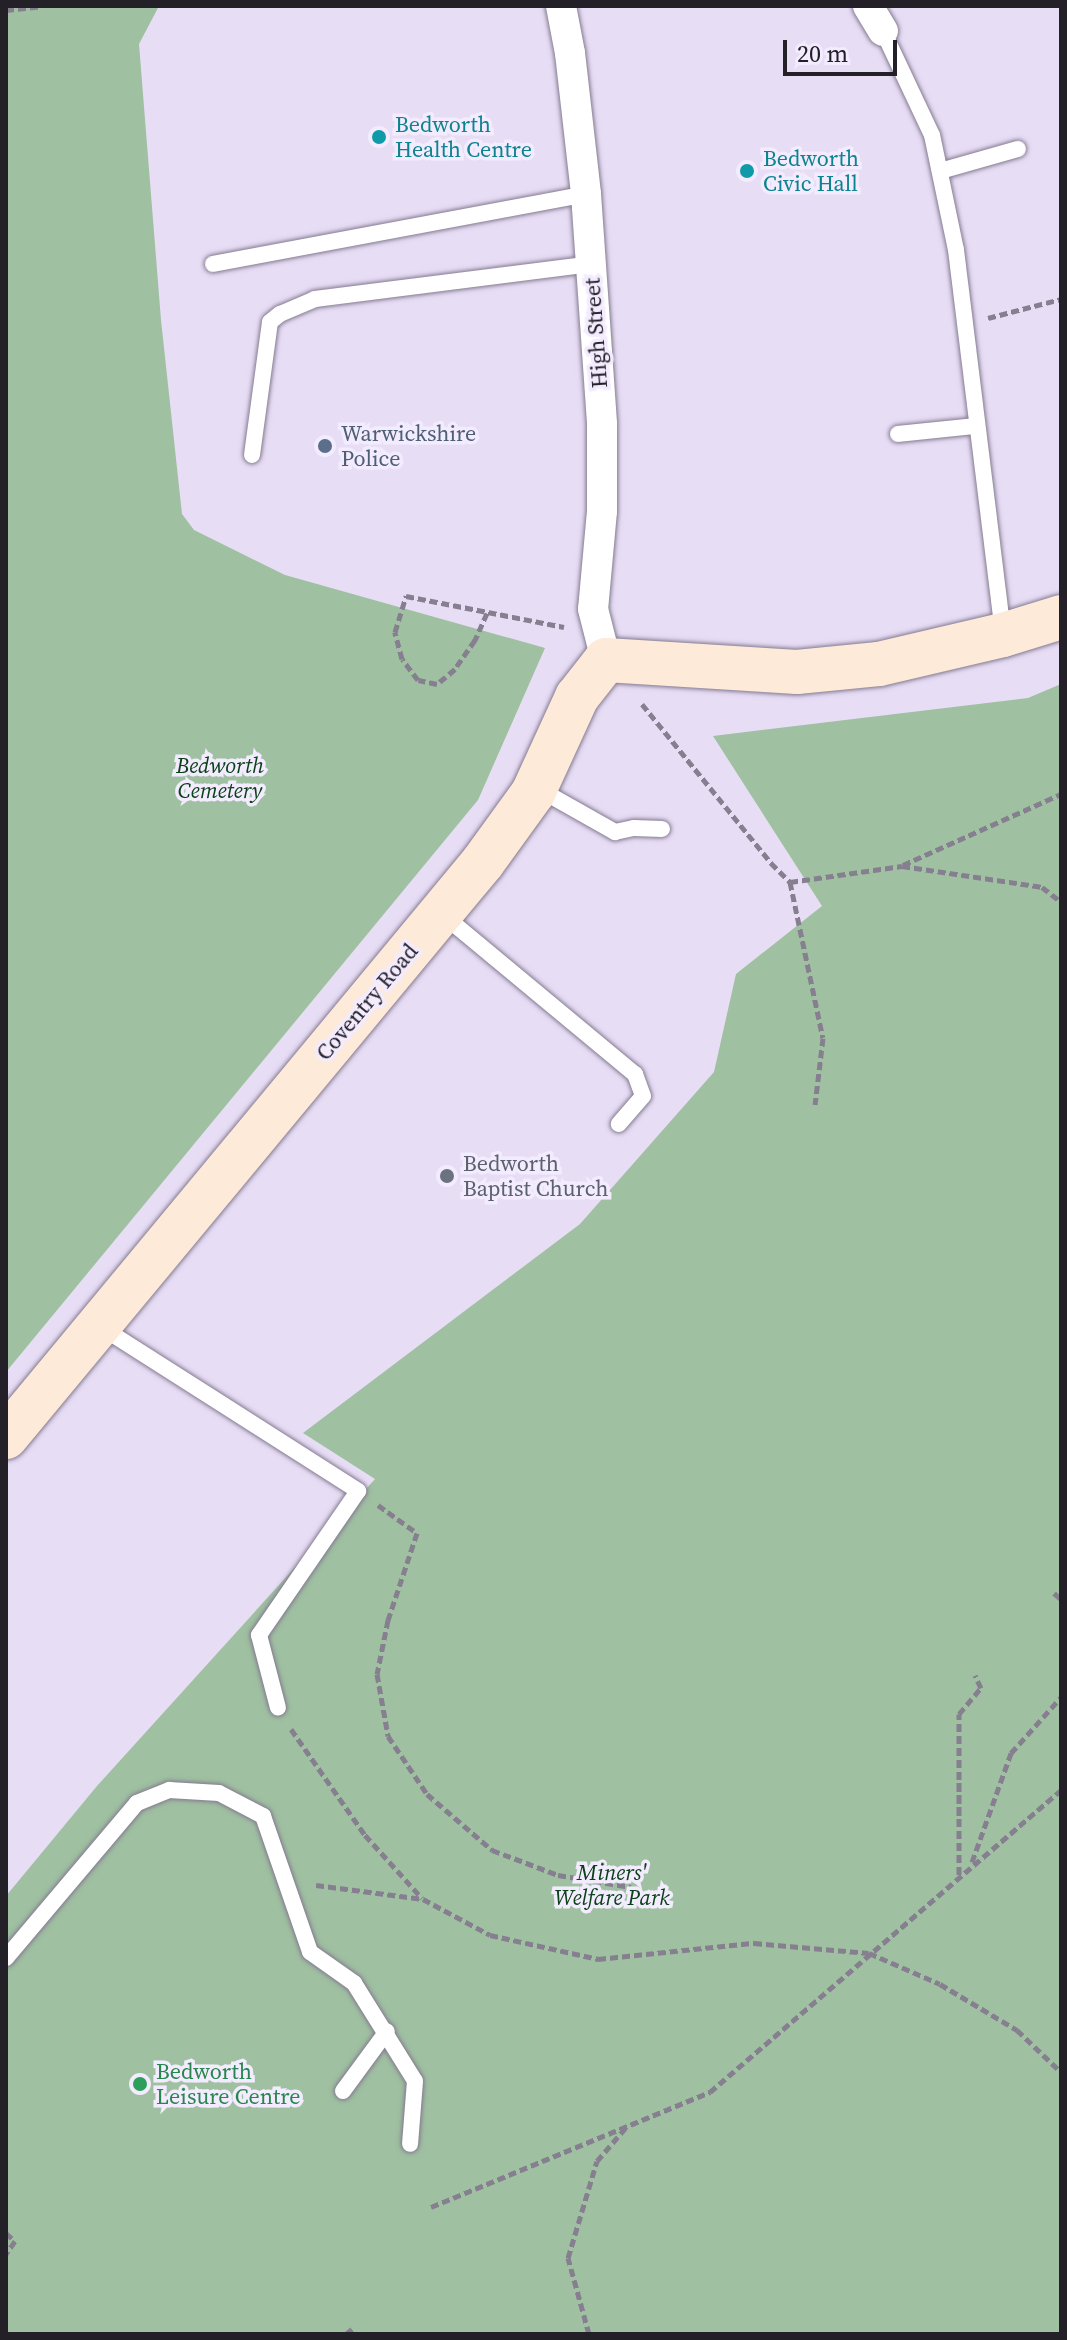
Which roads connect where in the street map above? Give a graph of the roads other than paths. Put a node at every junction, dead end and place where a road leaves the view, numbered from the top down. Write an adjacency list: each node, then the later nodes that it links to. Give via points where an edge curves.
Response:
1 (561, 6): 5 (street, High Street)
2 (875, 19): 4 (lane, via 932,135)
3 (1018, 149): 4 (lane)
4 (940, 171): 8 (lane, via 956,250)
5 (586, 194): 6 (lane); 7 (street, High Street)
6 (213, 264)
7 (591, 264): 10 (lane, via 315,299 280,314 270,322); 13 (street, High Street, via 602,424 602,511 593,609)
8 (976, 426): 9 (lane); 12 (lane)
9 (898, 434)
10 (252, 455)
11 (1061, 617): 12 (main road)
12 (1003, 635): 13 (main road, via 879,664 797,672)
13 (601, 647): 14 (main road, Coventry Road)
14 (535, 787): 15 (lane, via 615,832); 16 (main road, Coventry Road)
15 (662, 829)
16 (441, 913): 17 (lane, via 635,1074 643,1096); 18 (main road, Coventry Road)
17 (619, 1124)
18 (99, 1326): 19 (main road, Coventry Road); 20 (lane, via 358,1491 259,1635)
19 (6, 1437)
20 (278, 1708)
21 (6, 1958): 22 (lane, via 137,1803 169,1790 219,1793 263,1816 310,1952 354,1983)
22 (387, 2031): 23 (lane); 24 (lane, via 415,2081)
23 (343, 2091)
24 (410, 2144)

